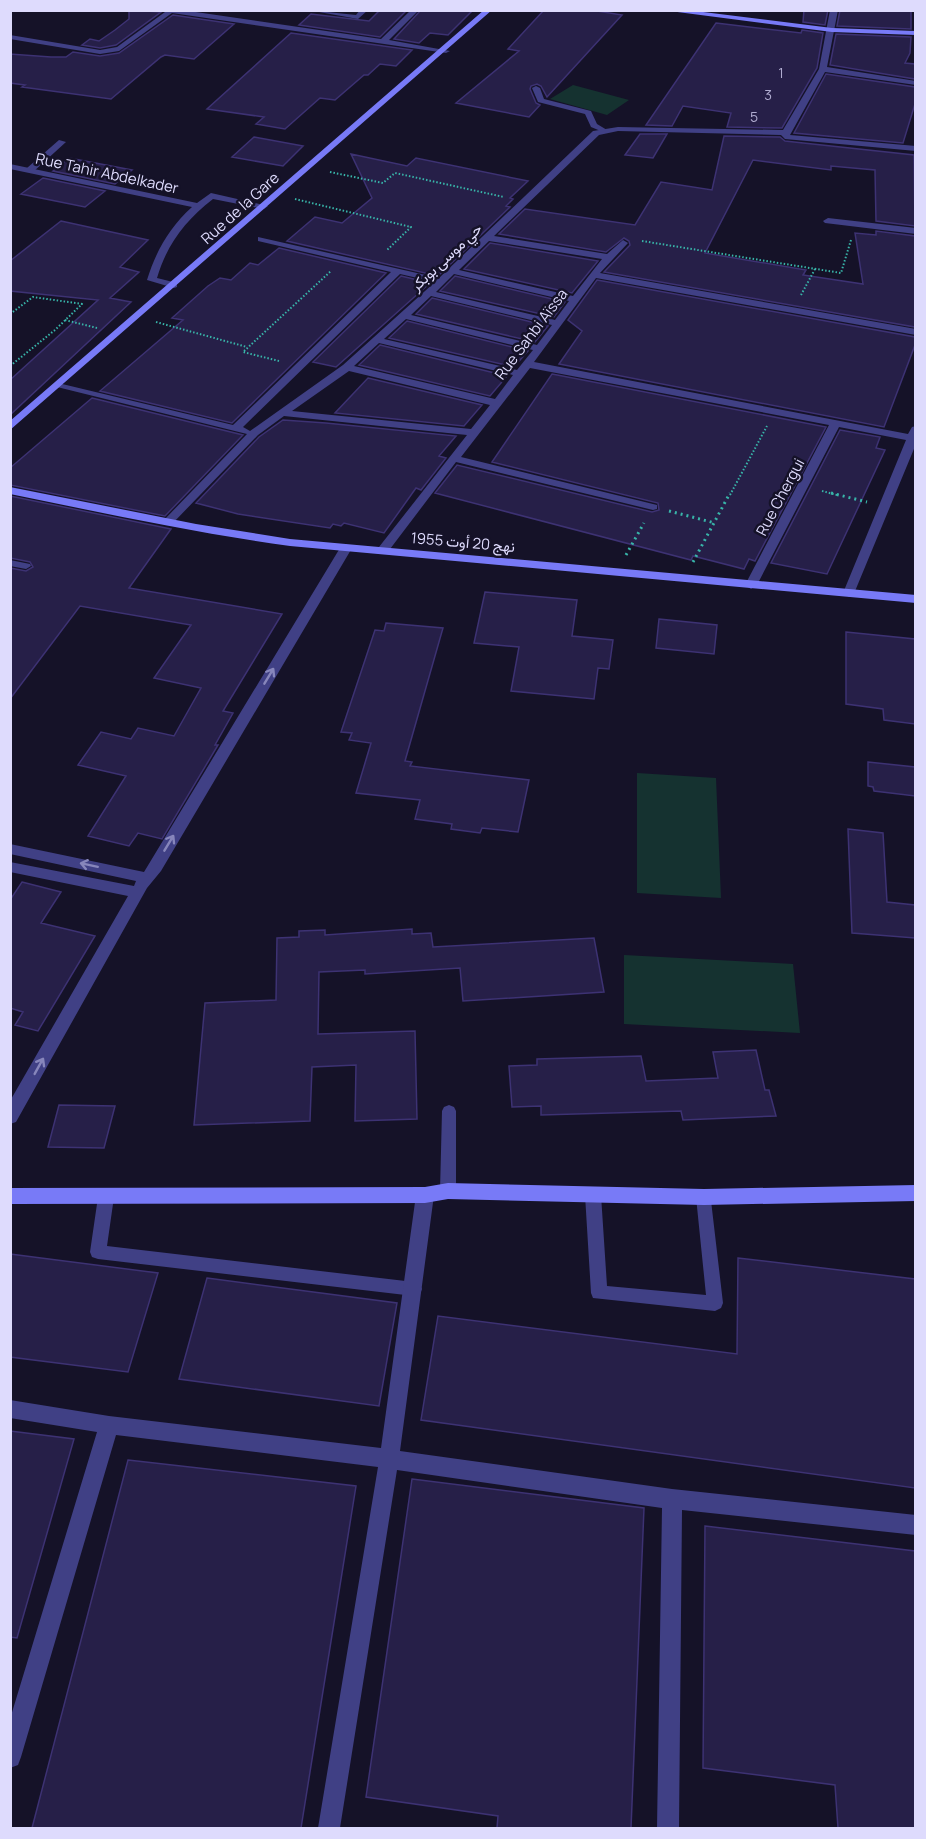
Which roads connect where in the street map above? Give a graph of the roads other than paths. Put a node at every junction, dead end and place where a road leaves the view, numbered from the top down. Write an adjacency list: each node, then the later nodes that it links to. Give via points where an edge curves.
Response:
1 (311, 10): 2 (street, via 358,17)
2 (365, 10)
3 (416, 10): 13 (street)
4 (489, 10): 14 (street, Rue de la Gare)
5 (665, 10): 9 (street)
6 (834, 10): 10 (street)
7 (168, 11): 8 (street); 12 (street, via 114,51)
8 (191, 12): 13 (street)
9 (717, 14): 10 (street)
10 (832, 30): 11 (street); 15 (street)
11 (915, 33)
12 (10, 37)
13 (383, 42): 14 (street)
14 (446, 51): 26 (street, Rue de la Gare)
15 (823, 69): 16 (street); 19 (street)
16 (915, 83)
17 (536, 88): 18 (lane, via 541,100 588,113 594,125)
18 (603, 130): 19 (street); 29 (street, حي موسى بوبكر, via 591,136)
19 (786, 133): 21 (street); 22 (street)
20 (62, 142): 24 (lane)
21 (915, 142)
22 (915, 149)
23 (10, 166): 24 (street, Rue Tahir Abdelkader)
24 (30, 170): 25 (street, Rue Tahir Abdelkader)
25 (198, 206): 26 (street, via 211,196); 37 (street, via 170,234 157,258 152,279)
26 (264, 206): 37 (street, Rue de la Gare)
27 (828, 221): 28 (street)
28 (915, 231)
29 (488, 238): 32 (street); 34 (street, حي موسى بوبكر)
30 (261, 239): 33 (street)
31 (623, 243): 32 (street, Rue Sahbi Aïssa)
32 (608, 257): 35 (street, Rue Sahbi Aïssa)
33 (398, 271): 36 (street); 53 (street)
34 (453, 271): 36 (street, حي موسى بوبكر); 39 (street)
35 (594, 275): 39 (street, Rue Sahbi Aïssa); 42 (street)
36 (441, 281): 38 (street, حي موسى بوبكر)
37 (174, 285): 48 (street, Rue de la Gare)
38 (429, 293): 40 (street, حي موسى بوبكر); 41 (street)
39 (577, 300): 41 (street, Rue Sahbi Aïssa)
40 (404, 316): 43 (street, حي موسى بوبكر); 44 (street)
41 (558, 324): 44 (street, Rue Sahbi Aïssa)
42 (915, 332)
43 (378, 340): 46 (street, حي موسى بوبكر); 47 (street)
44 (540, 349): 45 (street, Rue Sahbi Aïssa)
45 (528, 364): 47 (street, Rue Sahbi Aïssa); 51 (street)
46 (347, 367): 49 (street); 50 (street, حي موسى بوبكر)
47 (520, 374): 49 (street, Rue Sahbi Aïssa)
48 (58, 386): 52 (street, Rue de la Gare); 53 (street)
49 (497, 403): 54 (street, Rue Sahbi Aïssa)
50 (283, 413): 54 (street); 55 (street, حي موسى بوبكر)
51 (836, 423): 56 (street); 65 (street, Rue Chergui)
52 (10, 428)
53 (235, 429): 55 (street)
54 (472, 432): 57 (street, Rue Sahbi Aïssa)
55 (254, 433): 60 (street, حي موسى بوبكر)
56 (914, 435): 66 (street)
57 (452, 458): 59 (street); 62 (street, Rue Sahbi Aïssa)
58 (10, 490): 60 (street, نهج 20 أوت 1955)
59 (652, 507)
60 (168, 522): 61 (street, نهج 20 أوت 1955)
61 (346, 548): 62 (street, نهج 20 أوت 1955); 70 (street, one-way to 61)
62 (383, 550): 65 (street, نهج 20 أوت 1955)
63 (10, 563): 64 (lane)
64 (26, 566)
65 (751, 585): 66 (street, نهج 20 أوت 1955)
66 (849, 593): 67 (street, نهج 20 أوت 1955)
67 (915, 599)
68 (10, 849): 70 (street, one-way to 68)
69 (10, 867): 71 (street)
70 (146, 878): 71 (street)
71 (138, 892): 73 (street, one-way to 71)
72 (449, 1111): 74 (lane)
73 (10, 1117)
74 (448, 1191): 76 (street); 77 (street)
75 (915, 1193): 80 (street)
76 (425, 1195): 79 (street); 81 (street)
77 (593, 1195): 80 (street); 80 (lane, via 599,1293 715,1303)
78 (10, 1196): 79 (street)
79 (106, 1197): 81 (lane, via 98,1252)
80 (704, 1197)
81 (414, 1289): 84 (street)
82 (10, 1409): 83 (street)
83 (109, 1425): 84 (street); 87 (street)
84 (389, 1459): 85 (street); 88 (street)
85 (672, 1499): 86 (street); 89 (street)
86 (915, 1525)
87 (10, 1757)
88 (329, 1828)
89 (668, 1828)

